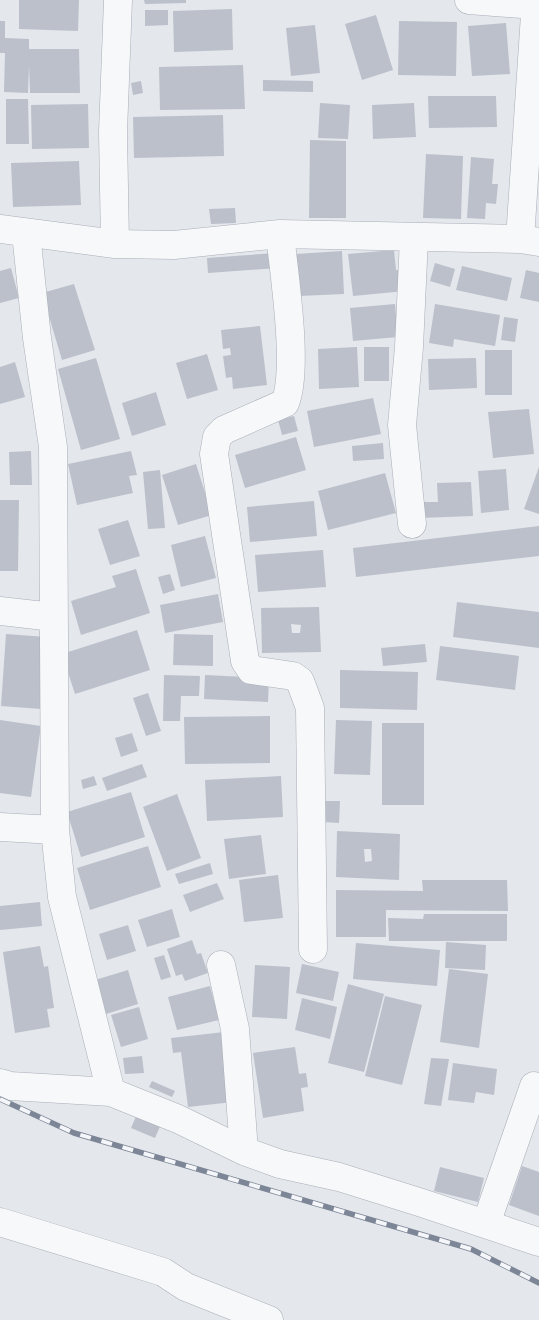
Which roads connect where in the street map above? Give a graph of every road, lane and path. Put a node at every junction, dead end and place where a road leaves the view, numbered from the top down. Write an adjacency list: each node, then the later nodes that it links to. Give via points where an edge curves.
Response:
1 (118, 0): 8 (street, via 113,132)
2 (469, 0): 3 (street)
3 (535, 3): 7 (street)
4 (13, 231): 8 (street); 11 (street, via 37,338 53,447)
5 (280, 234): 6 (street); 8 (street, via 174,245); 14 (street, via 291,390 285,403 224,430 217,437 214,454 245,661 251,670 293,676 300,681 310,708)
6 (414, 238): 7 (street); 9 (street, via 410,347 402,425)
7 (530, 241)
8 (115, 244)
9 (412, 524)
10 (0, 611): 11 (street)
11 (53, 617): 13 (street)
12 (0, 827): 13 (street)
13 (55, 830): 18 (street, via 62,897)
14 (313, 949)
15 (221, 965): 19 (street, via 235,1029)
16 (0, 1083): 18 (street)
17 (534, 1086): 21 (street)
18 (111, 1092): 19 (street)
19 (244, 1151): 21 (street)
20 (0, 1222): 23 (street, via 163,1272 186,1287)
21 (486, 1224): 22 (street)
22 (539, 1242)
23 (269, 1320)

